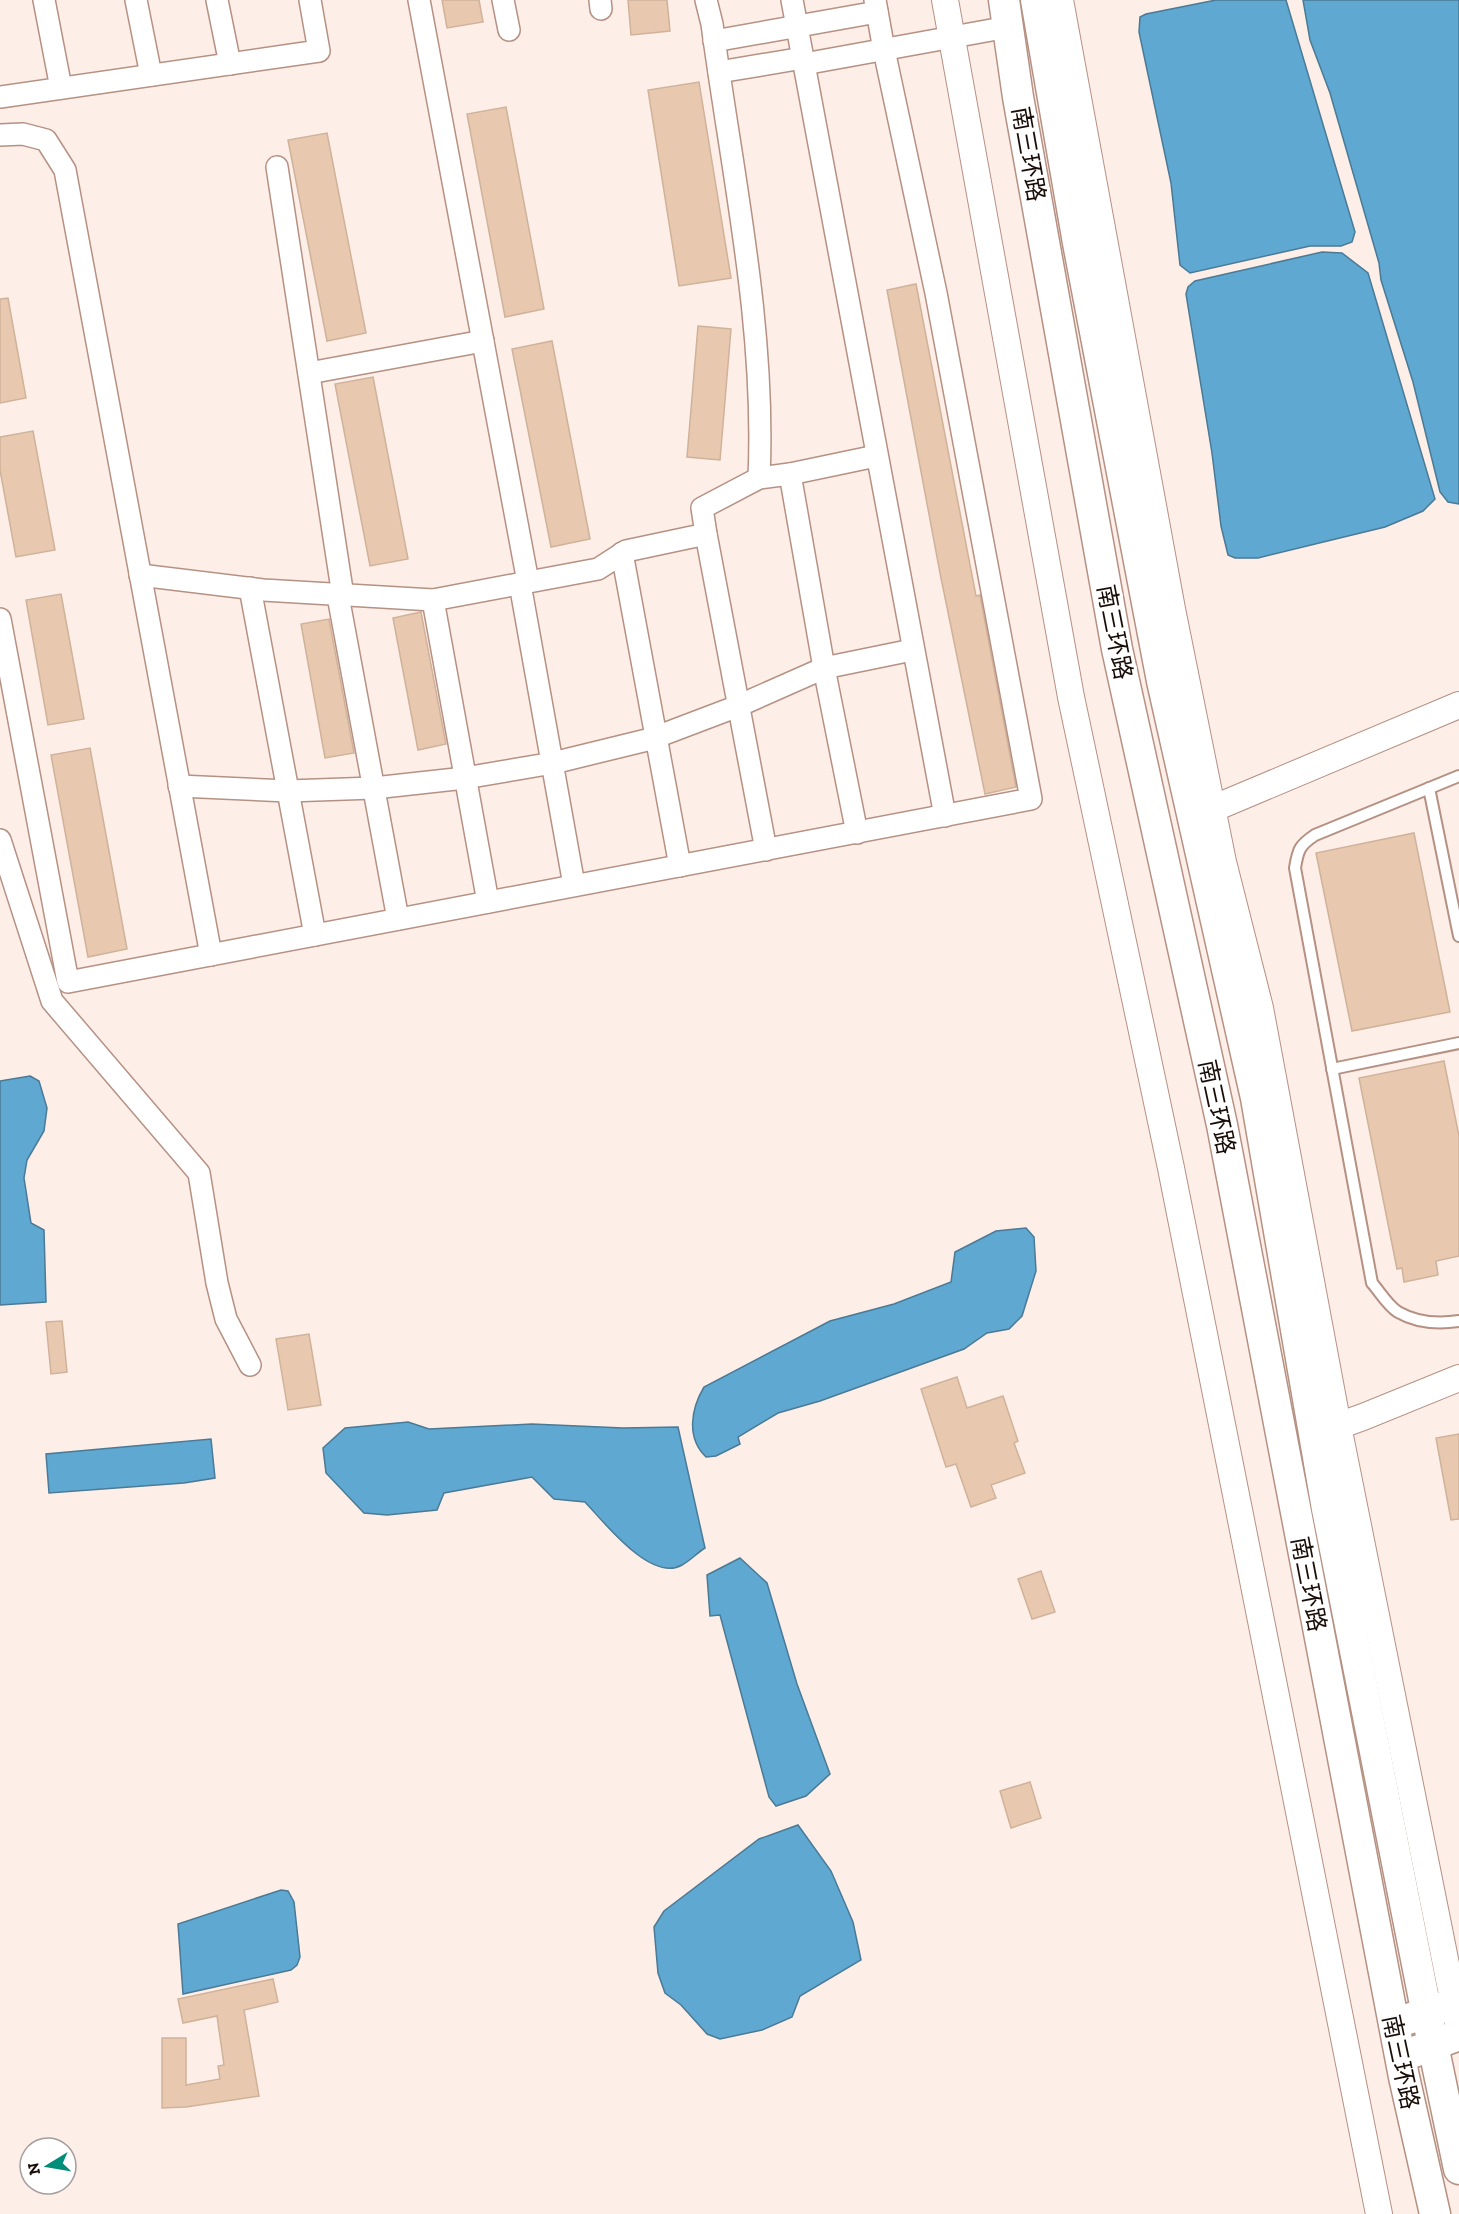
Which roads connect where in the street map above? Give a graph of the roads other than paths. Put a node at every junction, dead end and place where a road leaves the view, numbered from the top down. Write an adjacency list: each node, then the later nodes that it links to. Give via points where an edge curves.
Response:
1 (44, 0): 23 (street)
2 (136, 0): 22 (street)
3 (217, 0): 20 (street)
4 (310, 0): 20 (street, via 319,51)
5 (419, 0): 27 (street)
6 (503, 0): 15 (street)
7 (706, 0): 17 (street)
8 (792, 0): 14 (street)
9 (945, 0): 16 (street)
10 (1036, 0): 70 (main road, 南三环路, via 1162,681 1256,1098 1327,1509)
11 (1060, 0): 52 (street)
12 (879, 4): 14 (street); 18 (street)
13 (1006, 13): 16 (street); 71 (main road, 南三环路, via 1117,649 1222,1125)
14 (797, 26): 17 (street); 19 (street)
15 (509, 30)
16 (951, 37): 18 (street); 75 (street, via 1071,697 1171,1168)
17 (714, 41): 21 (street)
18 (884, 50): 19 (street); 53 (street, via 936,292 1030,799)
19 (803, 61): 21 (street); 29 (street)
20 (230, 64): 22 (street)
21 (719, 72): 31 (street, via 752,293)
22 (152, 75): 23 (street)
23 (61, 88): 24 (street)
24 (0, 97)
25 (0, 135): 34 (street, via 23,134 46,140 65,170)
26 (277, 167): 28 (street)
27 (483, 342): 28 (street); 35 (street)
28 (309, 373): 37 (street)
29 (876, 456): 30 (street); 40 (street)
30 (790, 474): 31 (street); 41 (street)
31 (759, 478): 32 (street, via 702,508)
32 (706, 534): 33 (street); 43 (street)
33 (622, 553): 35 (street, via 598,569); 44 (street)
34 (140, 575): 36 (street); 48 (street)
35 (524, 583): 38 (street); 45 (street)
36 (250, 588): 37 (street); 51 (street)
37 (341, 596): 38 (street); 49 (street)
38 (433, 600): 47 (street)
39 (0, 619): 63 (street, via 68,982)
40 (912, 650): 41 (street); 53 (street)
41 (824, 669): 43 (street); 54 (street)
42 (1459, 705): 52 (street)
43 (738, 706): 44 (street); 56 (street)
44 (656, 736): 45 (street); 57 (street)
45 (553, 763): 47 (street); 58 (street)
46 (1459, 776): 50 (lane)
47 (465, 778): 49 (street); 59 (street)
48 (179, 786): 51 (street); 63 (street)
49 (374, 788): 51 (street); 60 (street)
50 (1429, 788): 62 (lane); 65 (lane, via 1316,835 1302,844 1297,854 1295,868)
51 (288, 791): 61 (street)
52 (1212, 809): 69 (street, via 1260,1008)
53 (945, 816): 54 (street)
54 (857, 833): 56 (street)
55 (0, 840): 67 (street, via 52,1001 200,1173 226,1319)
56 (766, 850): 57 (street)
57 (680, 866): 58 (street)
58 (574, 885): 59 (street)
59 (488, 902): 60 (street)
60 (398, 919): 61 (street)
61 (315, 935): 63 (street)
62 (1459, 936)
63 (211, 955)
64 (1459, 1043): 65 (lane)
65 (1332, 1069): 66 (lane, via 1372,1283 1397,1312 1425,1322)
66 (1459, 1321)
67 (250, 1365)
68 (1459, 1378): 69 (street)
69 (1338, 1426): 70 (street)
70 (1450, 2012): 71 (main road); 72 (main road, 南三环路)
71 (1393, 2024): 73 (main road, 南三环路)
72 (1446, 2040): 73 (main road); 74 (main road, 南三环路)
73 (1400, 2057): 76 (main road, 南三环路)
74 (1459, 2169)
75 (1379, 2214)
76 (1435, 2214)

